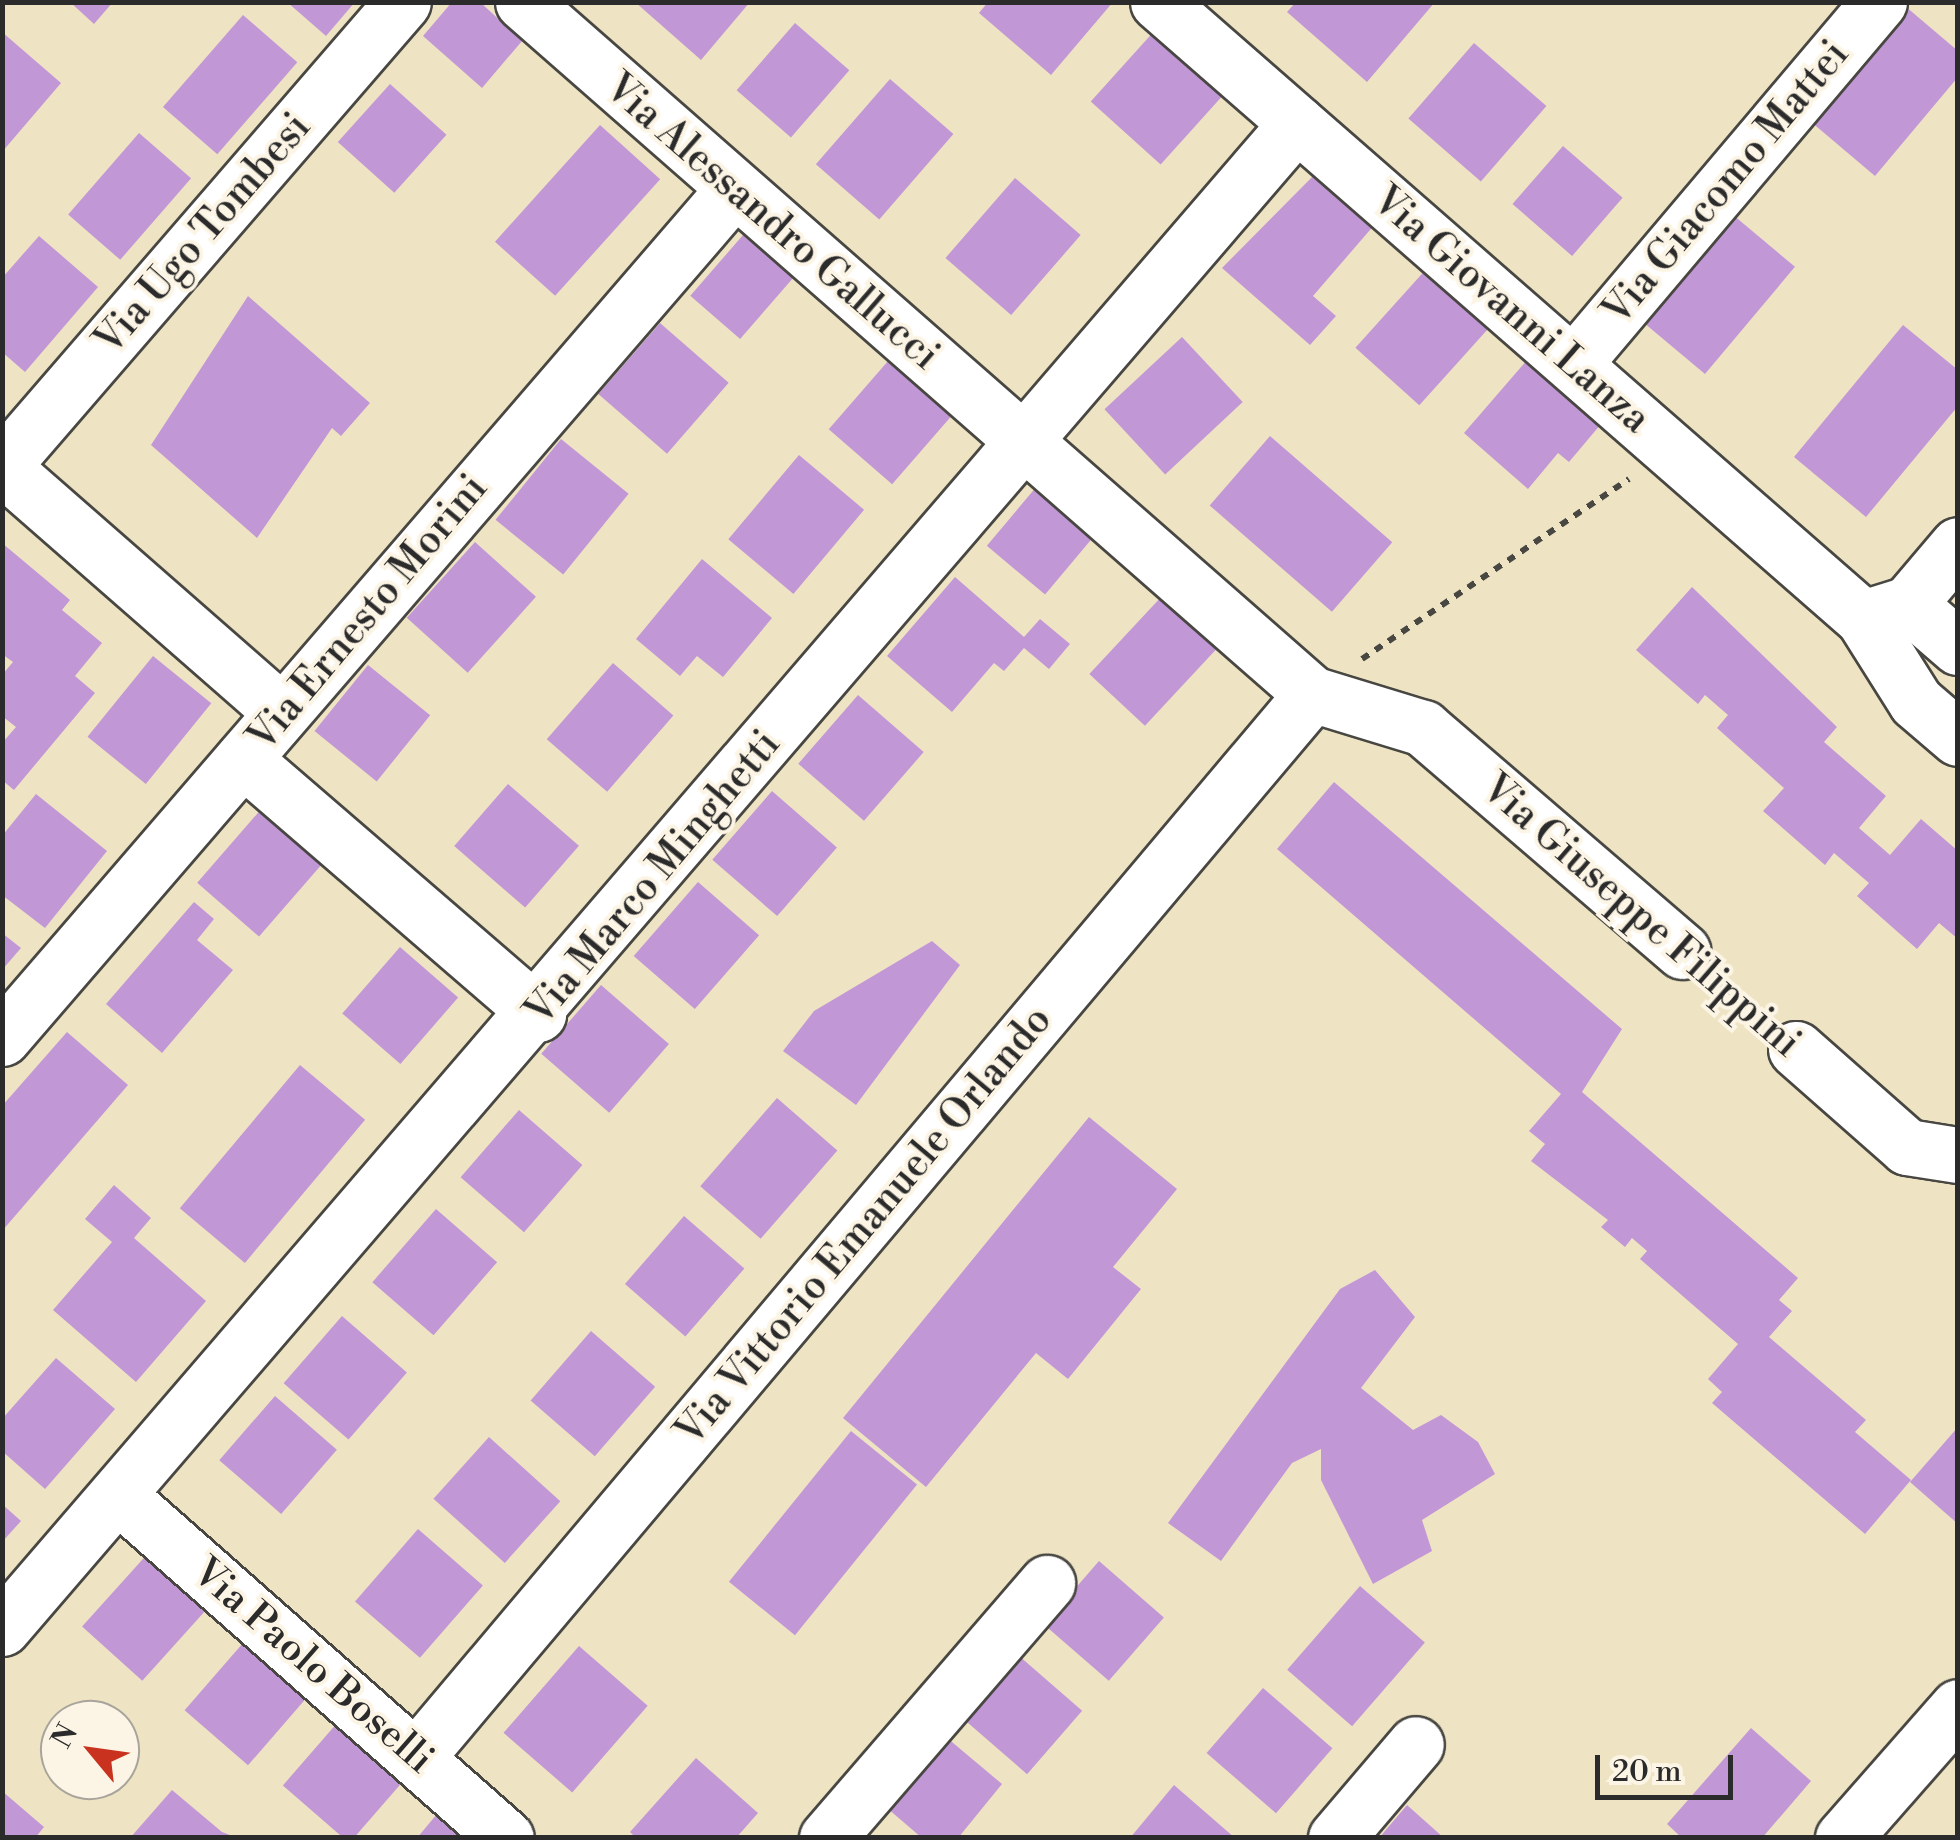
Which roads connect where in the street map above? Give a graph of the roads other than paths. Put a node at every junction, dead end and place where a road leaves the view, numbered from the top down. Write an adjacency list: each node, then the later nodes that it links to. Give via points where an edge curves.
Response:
1 (404, 2): 9 (street, Via Ugo Tombesi)
2 (523, 2): 6 (street, Via Alessandro Gallucci)
3 (1158, 2): 5 (street, Via Giovanni Lanza)
4 (1861, 9): 7 (street, Via Giacomo Mattei)
5 (1298, 124): 7 (street, Via Giovanni Lanza); 8 (street, Via Marco Minghetti)
6 (734, 189): 8 (street, Via Alessandro Gallucci); 14 (street, Via Ernesto Morini)
7 (1573, 364): 11 (street, Via Giovanni Lanza)
8 (1022, 442): 13 (street, Via Alessandro Gallucci); 18 (street, Via Marco Minghetti)
9 (2, 467): 14 (street, Via Ugo Tombesi)
10 (1958, 545): 11 (street)
11 (1886, 611): 12 (street, Via Giovanni Lanza); 15 (street, via 1916,702)
12 (1958, 646)
13 (1312, 694): 17 (street, Via Giuseppe Filippini, via 1424,728); 27 (street, Via Vittorio Emanuele Orlando)
14 (281, 711): 16 (street, Via Ernesto Morini)
15 (1958, 738)
16 (243, 759): 18 (street); 19 (street, Via Ernesto Morini)
17 (1682, 951)
18 (538, 1014): 22 (street, Via Marco Minghetti)
19 (2, 1038)
20 (1796, 1049): 21 (street, Via Giuseppe Filippini, via 1907,1147)
21 (1958, 1155)
22 (118, 1496): 24 (street, Via Marco Minghetti); 27 (street, Via Paolo Boselli)
23 (1047, 1583): 29 (street)
24 (2, 1628)
25 (1958, 1707): 31 (street)
26 (1416, 1744): 30 (street)
27 (416, 1757): 28 (street, Via Paolo Boselli)
28 (506, 1838)
29 (828, 1838)
30 (1336, 1838)
31 (1843, 1838)

